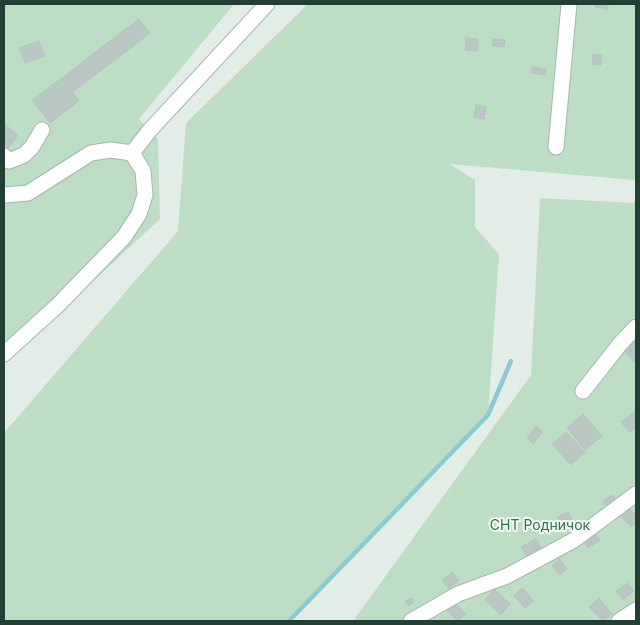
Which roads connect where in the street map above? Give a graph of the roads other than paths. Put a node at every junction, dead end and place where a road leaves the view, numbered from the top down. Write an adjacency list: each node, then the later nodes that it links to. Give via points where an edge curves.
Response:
1 (267, 4): 5 (street, via 150,130)
2 (569, 4): 4 (street)
3 (42, 130): 6 (street, via 24,155 9,161)
4 (556, 147)
5 (132, 154): 7 (street, via 111,150 91,153 28,193); 9 (street, via 143,172 145,195 139,214 124,237 58,305)
6 (4, 156)
7 (4, 194)
8 (636, 327): 10 (street)
9 (4, 354)
10 (583, 391)
11 (636, 494): 13 (street, via 574,540 507,576 458,594)
12 (636, 610): 14 (street)
13 (411, 621)
14 (619, 621)

